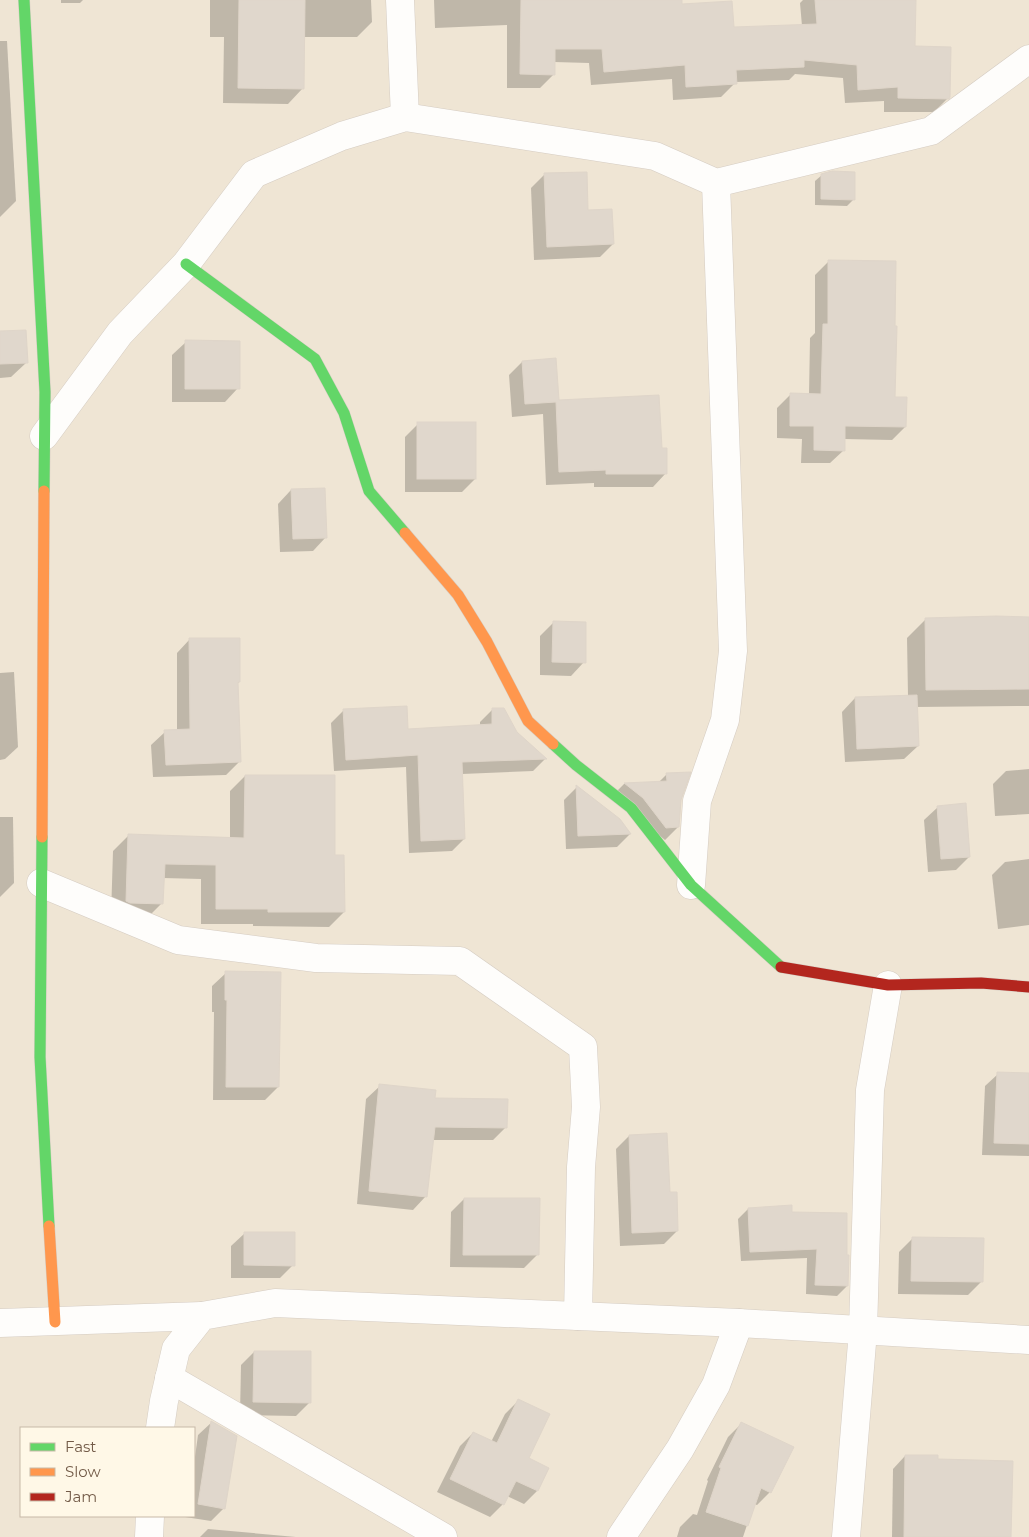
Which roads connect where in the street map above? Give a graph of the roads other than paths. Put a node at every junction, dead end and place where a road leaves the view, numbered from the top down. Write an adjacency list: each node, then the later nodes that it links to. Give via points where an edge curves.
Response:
1 (24, 0): 7 (street, via 45,392)
2 (400, 0): 4 (street)
3 (1029, 59): 5 (street, via 931,131)
4 (405, 117): 5 (street, via 655,156); 6 (street, via 342,136 254,174)
5 (716, 183): 9 (street, via 733,651 725,720 697,800)
6 (186, 264): 7 (street, via 120,333); 9 (street, via 315,359 344,413 369,490 458,595 487,642 528,721 576,765 632,808)
7 (44, 436): 8 (street)
8 (41, 883): 13 (street, via 178,940 316,958 460,961 583,1047 586,1107 581,1167); 14 (street, via 42,1124)
9 (691, 885): 10 (street, via 779,967)
10 (888, 985): 11 (street, via 981,983); 17 (street, via 870,1090)
11 (1029, 986)
12 (202, 1316): 13 (street, via 275,1303); 14 (street); 19 (street, via 176,1349)
13 (578, 1316): 16 (street)
14 (55, 1322): 15 (street)
15 (0, 1323)
16 (739, 1323): 17 (street); 24 (street, via 716,1386 680,1449)
17 (863, 1331): 18 (street); 25 (street)
18 (1029, 1340)
19 (169, 1378): 20 (street); 23 (street)
20 (160, 1427)
21 (150, 1517): 22 (street)
22 (149, 1537)
23 (443, 1537)
24 (621, 1537)
25 (846, 1537)

